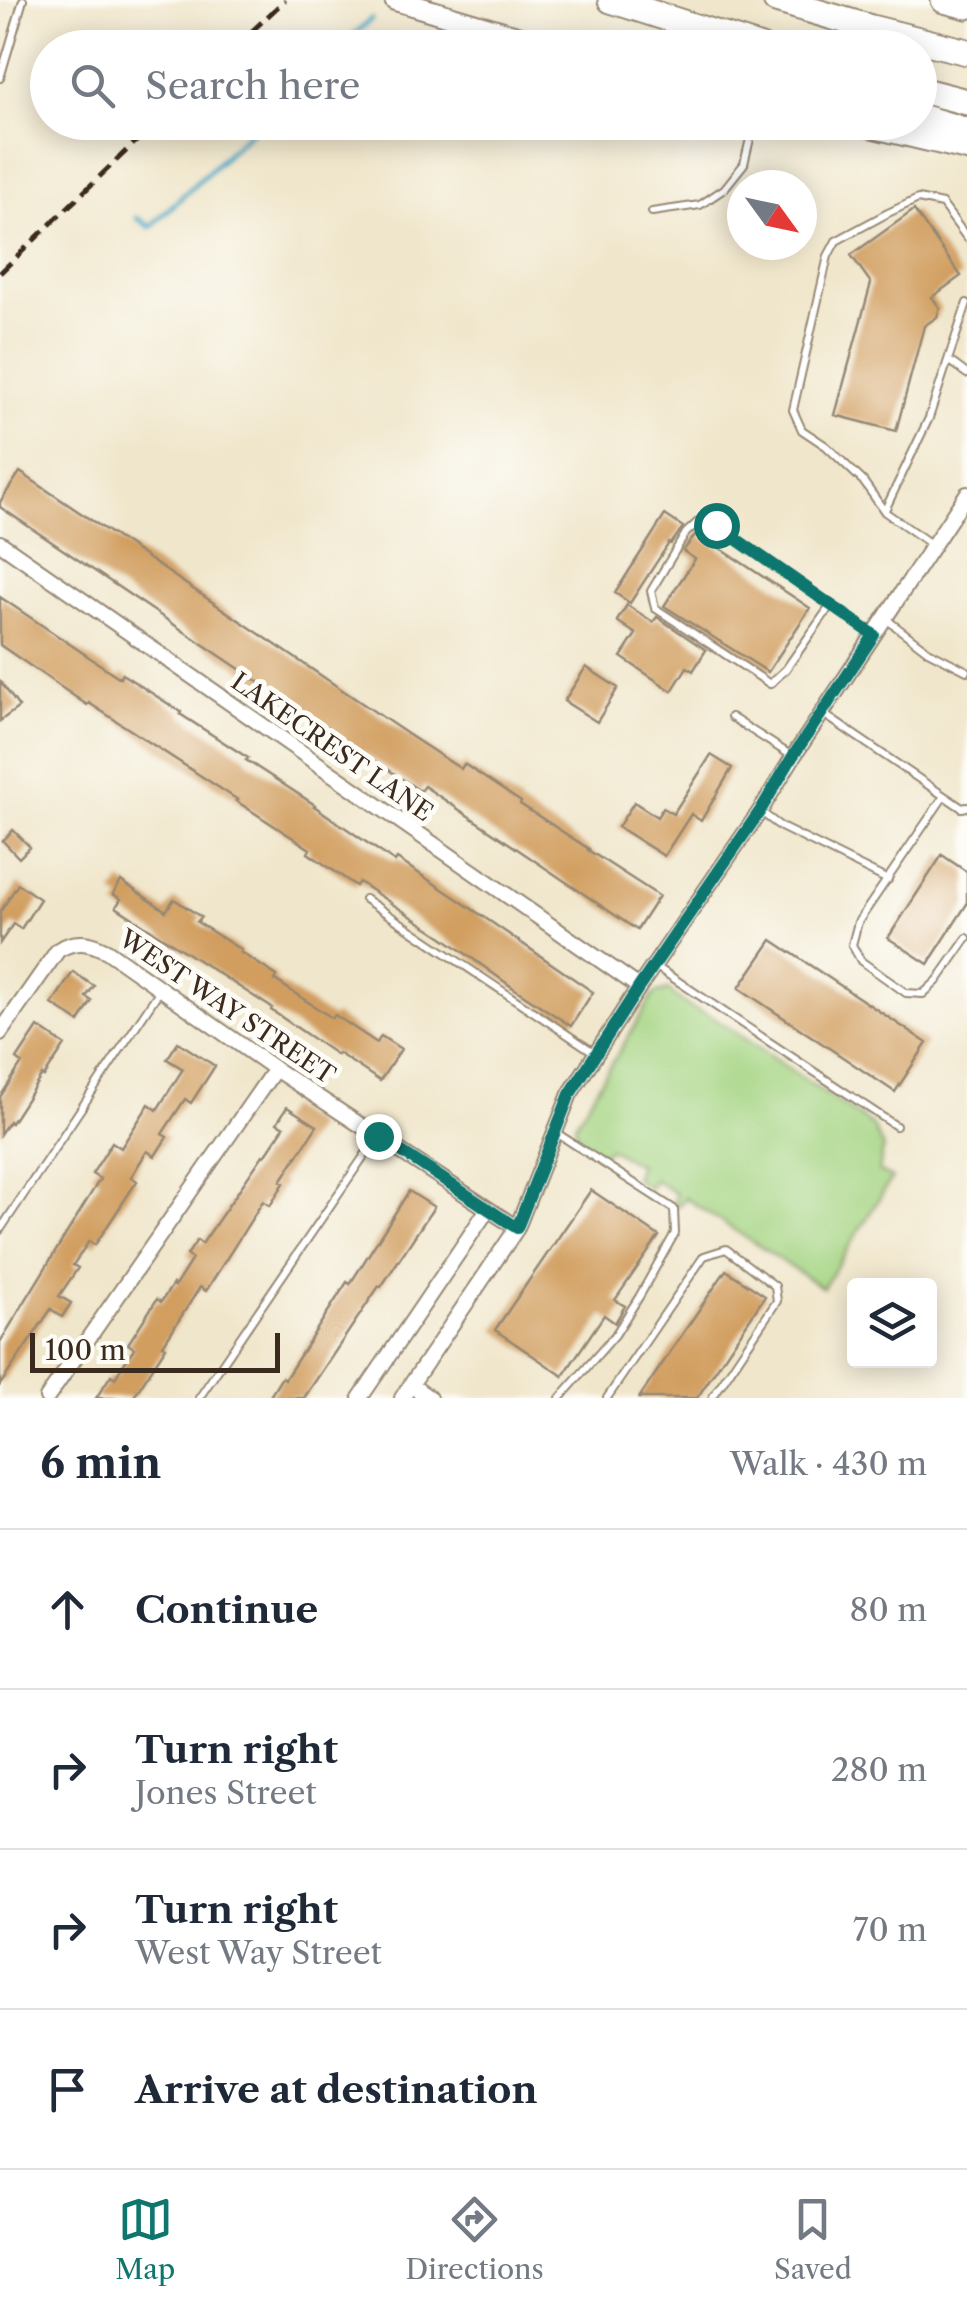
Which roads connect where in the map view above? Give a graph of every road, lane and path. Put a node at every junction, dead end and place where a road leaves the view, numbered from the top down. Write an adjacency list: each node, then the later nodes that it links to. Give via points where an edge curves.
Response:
1 (24, 0): 12 (lane)
2 (395, 0): 7 (main road)
3 (611, 0): 8 (highway)
4 (776, 0): 9 (highway)
5 (944, 0): 6 (highway)
6 (967, 6)
7 (497, 30)
8 (705, 30)
9 (879, 30)
10 (937, 44): 11 (highway)
11 (967, 52)
12 (0, 78)
13 (937, 94): 14 (highway)
14 (967, 102)
15 (937, 122): 16 (highway)
16 (967, 131)
17 (750, 140): 20 (lane, via 744,164 724,188 700,205)
18 (925, 140): 19 (main road)
19 (967, 150)
20 (652, 212)
21 (967, 238): 26 (lane, via 942,204 918,200 836,240 828,256 793,410 802,430 863,481)
22 (967, 303): 23 (lane)
23 (948, 360): 24 (lane); 26 (lane)
24 (967, 374)
25 (967, 494): 28 (street)
26 (885, 512): 28 (lane)
27 (0, 543): 43 (street, LAKECREST LANE)
28 (933, 546): 30 (street)
29 (832, 605): 29 (lane, via 700,519 651,591 655,608 770,684); 31 (lane)
30 (885, 619): 31 (street); 32 (lane)
31 (874, 635): 33 (street)
32 (967, 671)
33 (822, 713): 35 (street); 36 (lane)
34 (731, 717): 35 (lane)
35 (793, 756): 38 (street)
36 (944, 796): 37 (lane); 39 (lane)
37 (967, 807)
38 (760, 811): 39 (lane); 42 (street)
39 (888, 880): 41 (lane, via 858,922 852,945 861,961 906,993 922,994)
40 (365, 899): 46 (lane)
41 (967, 938)
42 (654, 966): 43 (street); 48 (lane)
43 (639, 987): 46 (street)
44 (160, 988): 45 (street, WEST WAY STREET, via 89,942 69,943); 47 (street, WEST WAY STREET); 53 (lane)
45 (0, 1033)
46 (596, 1053): 49 (street)
47 (275, 1068): 50 (street, WEST WAY STREET); 55 (street)
48 (896, 1126)
49 (554, 1131): 52 (street); 60 (lane, via 674,1209 675,1234 615,1335)
50 (378, 1136): 51 (street, WEST WAY STREET); 56 (lane)
51 (488, 1209): 52 (street, WEST WAY STREET); 57 (street)
52 (517, 1228): 54 (street)
53 (0, 1230)
54 (411, 1384): 58 (street); 59 (street)
55 (47, 1398)
56 (198, 1398)
57 (360, 1398)
58 (402, 1398)
59 (428, 1398)
60 (560, 1398)
61 (607, 1398): 62 (lane, via 704,1256 726,1249 776,1286 777,1301)
62 (712, 1398)

